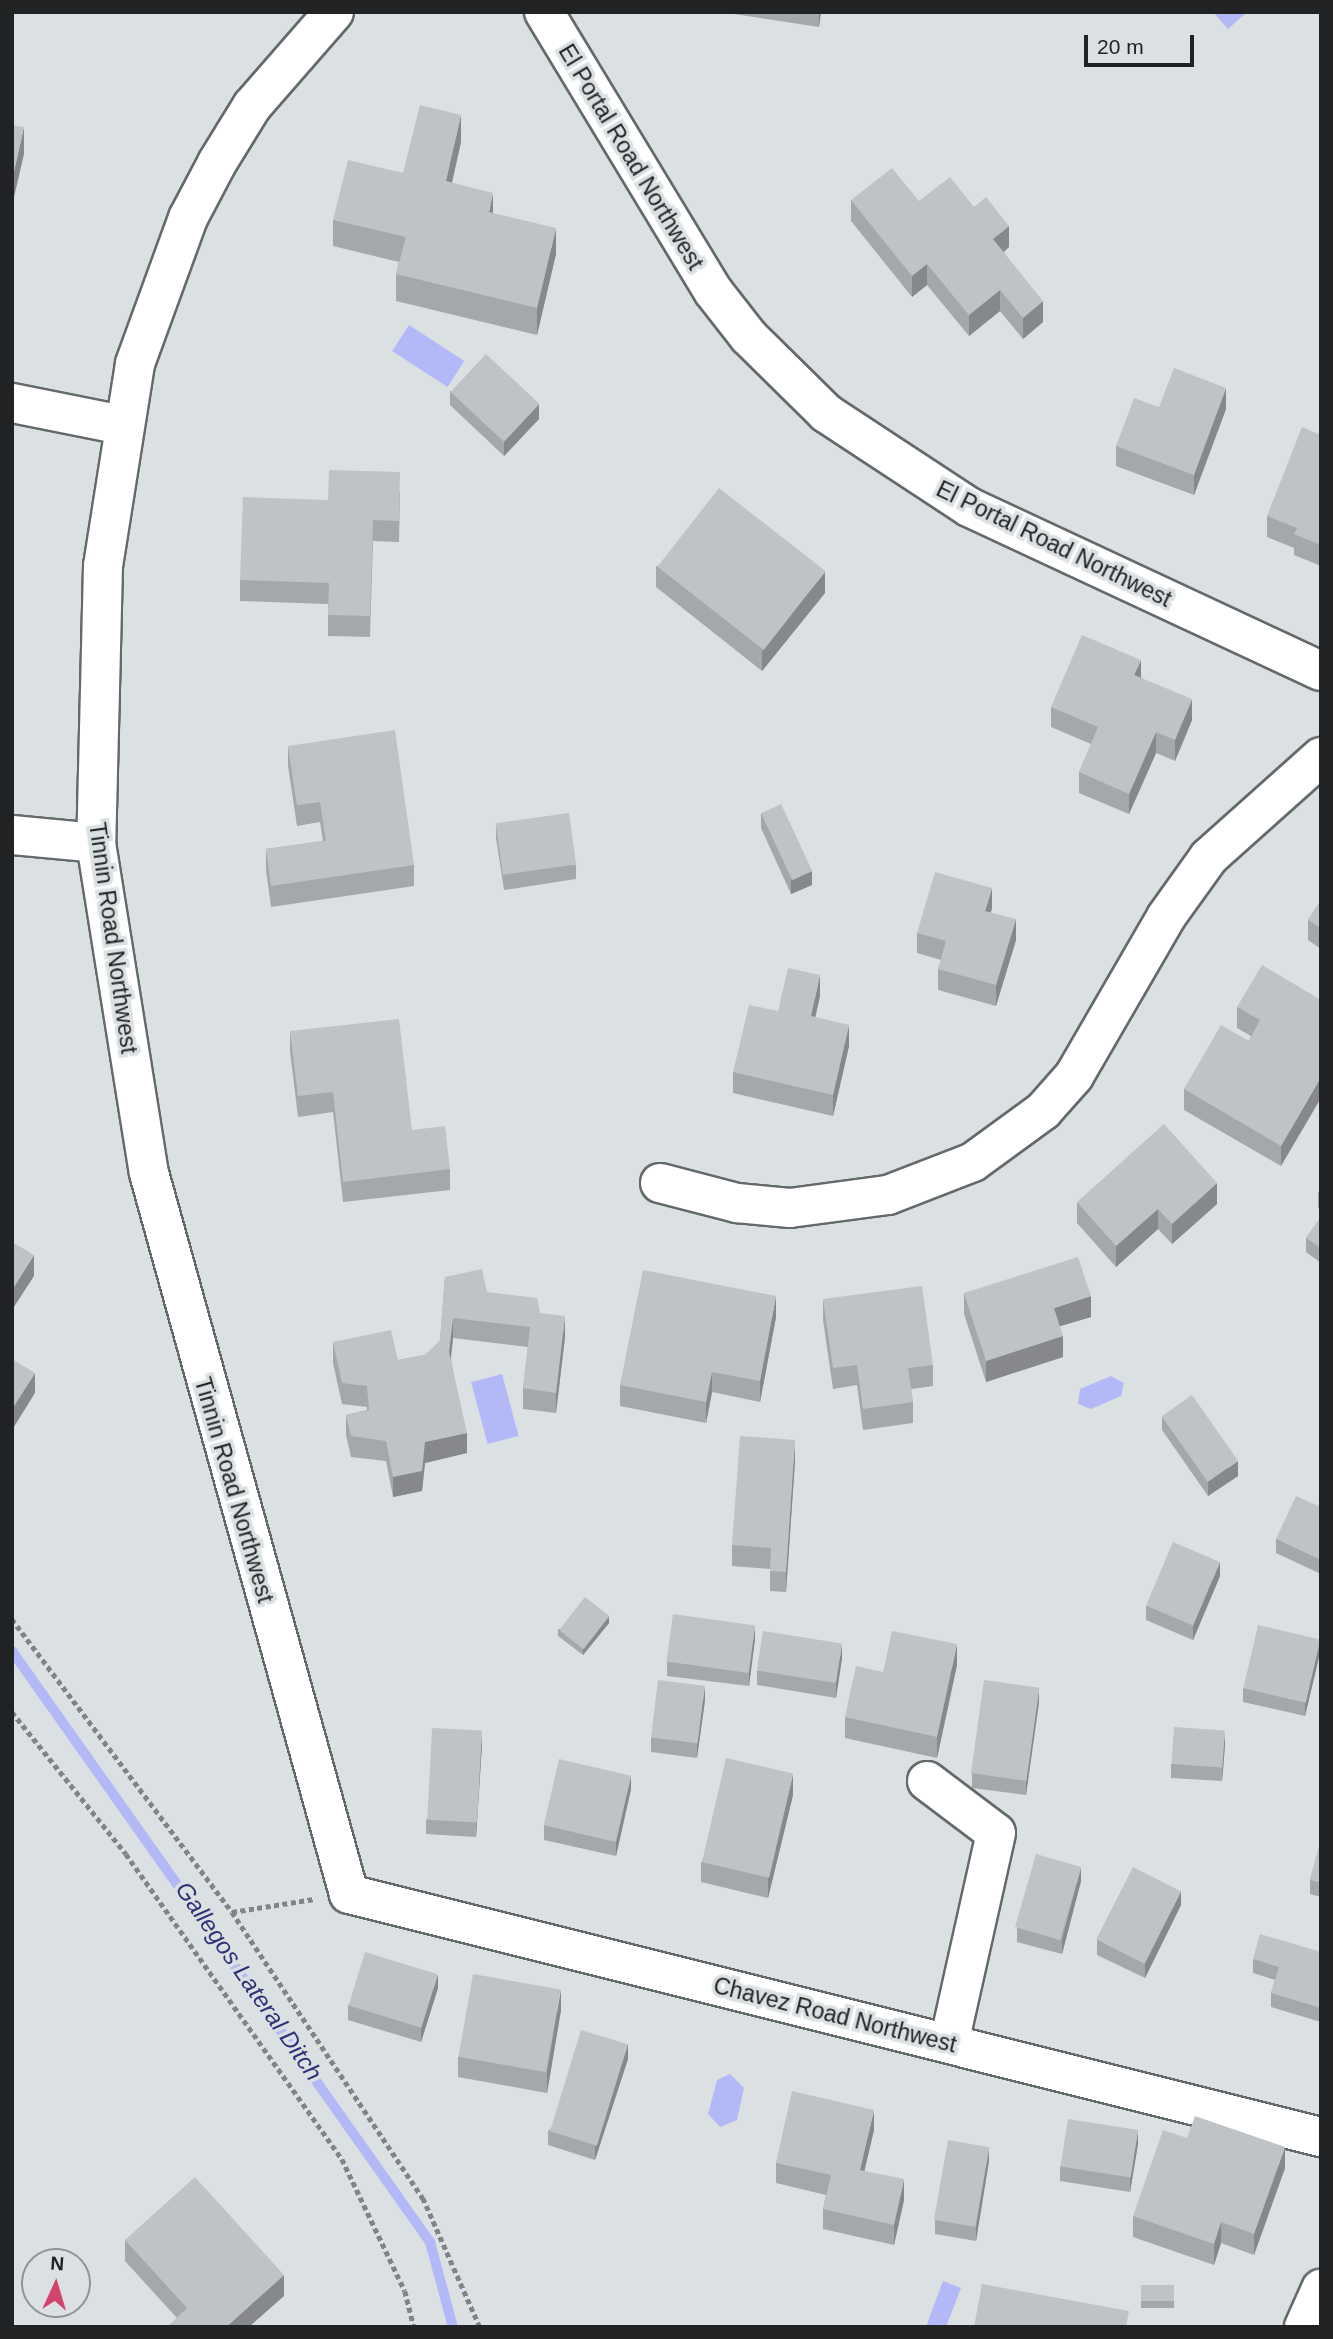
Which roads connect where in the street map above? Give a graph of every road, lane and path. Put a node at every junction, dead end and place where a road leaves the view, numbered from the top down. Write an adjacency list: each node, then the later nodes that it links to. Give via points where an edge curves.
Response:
1 (334, 12): 4 (street, Tinnin Road Northwest, via 252,106 188,218 149,320)
2 (544, 12): 5 (street, El Portal Road Northwest, via 713,291 749,337 826,413 969,507)
3 (12, 403): 4 (street)
4 (122, 425): 8 (street, Tinnin Road Northwest, via 102,580)
5 (1321, 671)
6 (1321, 757): 9 (street, via 1209,857 1166,917 1074,1076 1043,1111 974,1162 888,1195 790,1208 737,1203)
7 (12, 835): 8 (street)
8 (96, 843): 13 (street, Tinnin Road Northwest, via 149,1173)
9 (660, 1184)
10 (12, 1619): 14 (path)
11 (12, 1712): 18 (path, via 126,1854 342,2159 405,2291)
12 (927, 1782): 15 (street, via 996,1833)
13 (349, 1894): 14 (path); 15 (street, Chavez Road Northwest)
14 (232, 1912): 19 (path, via 423,2198)
15 (950, 2044): 16 (street, Chavez Road Northwest)
16 (1321, 2137)
17 (1321, 2289): 20 (street)
18 (414, 2327)
19 (480, 2327)
20 (1304, 2327)

